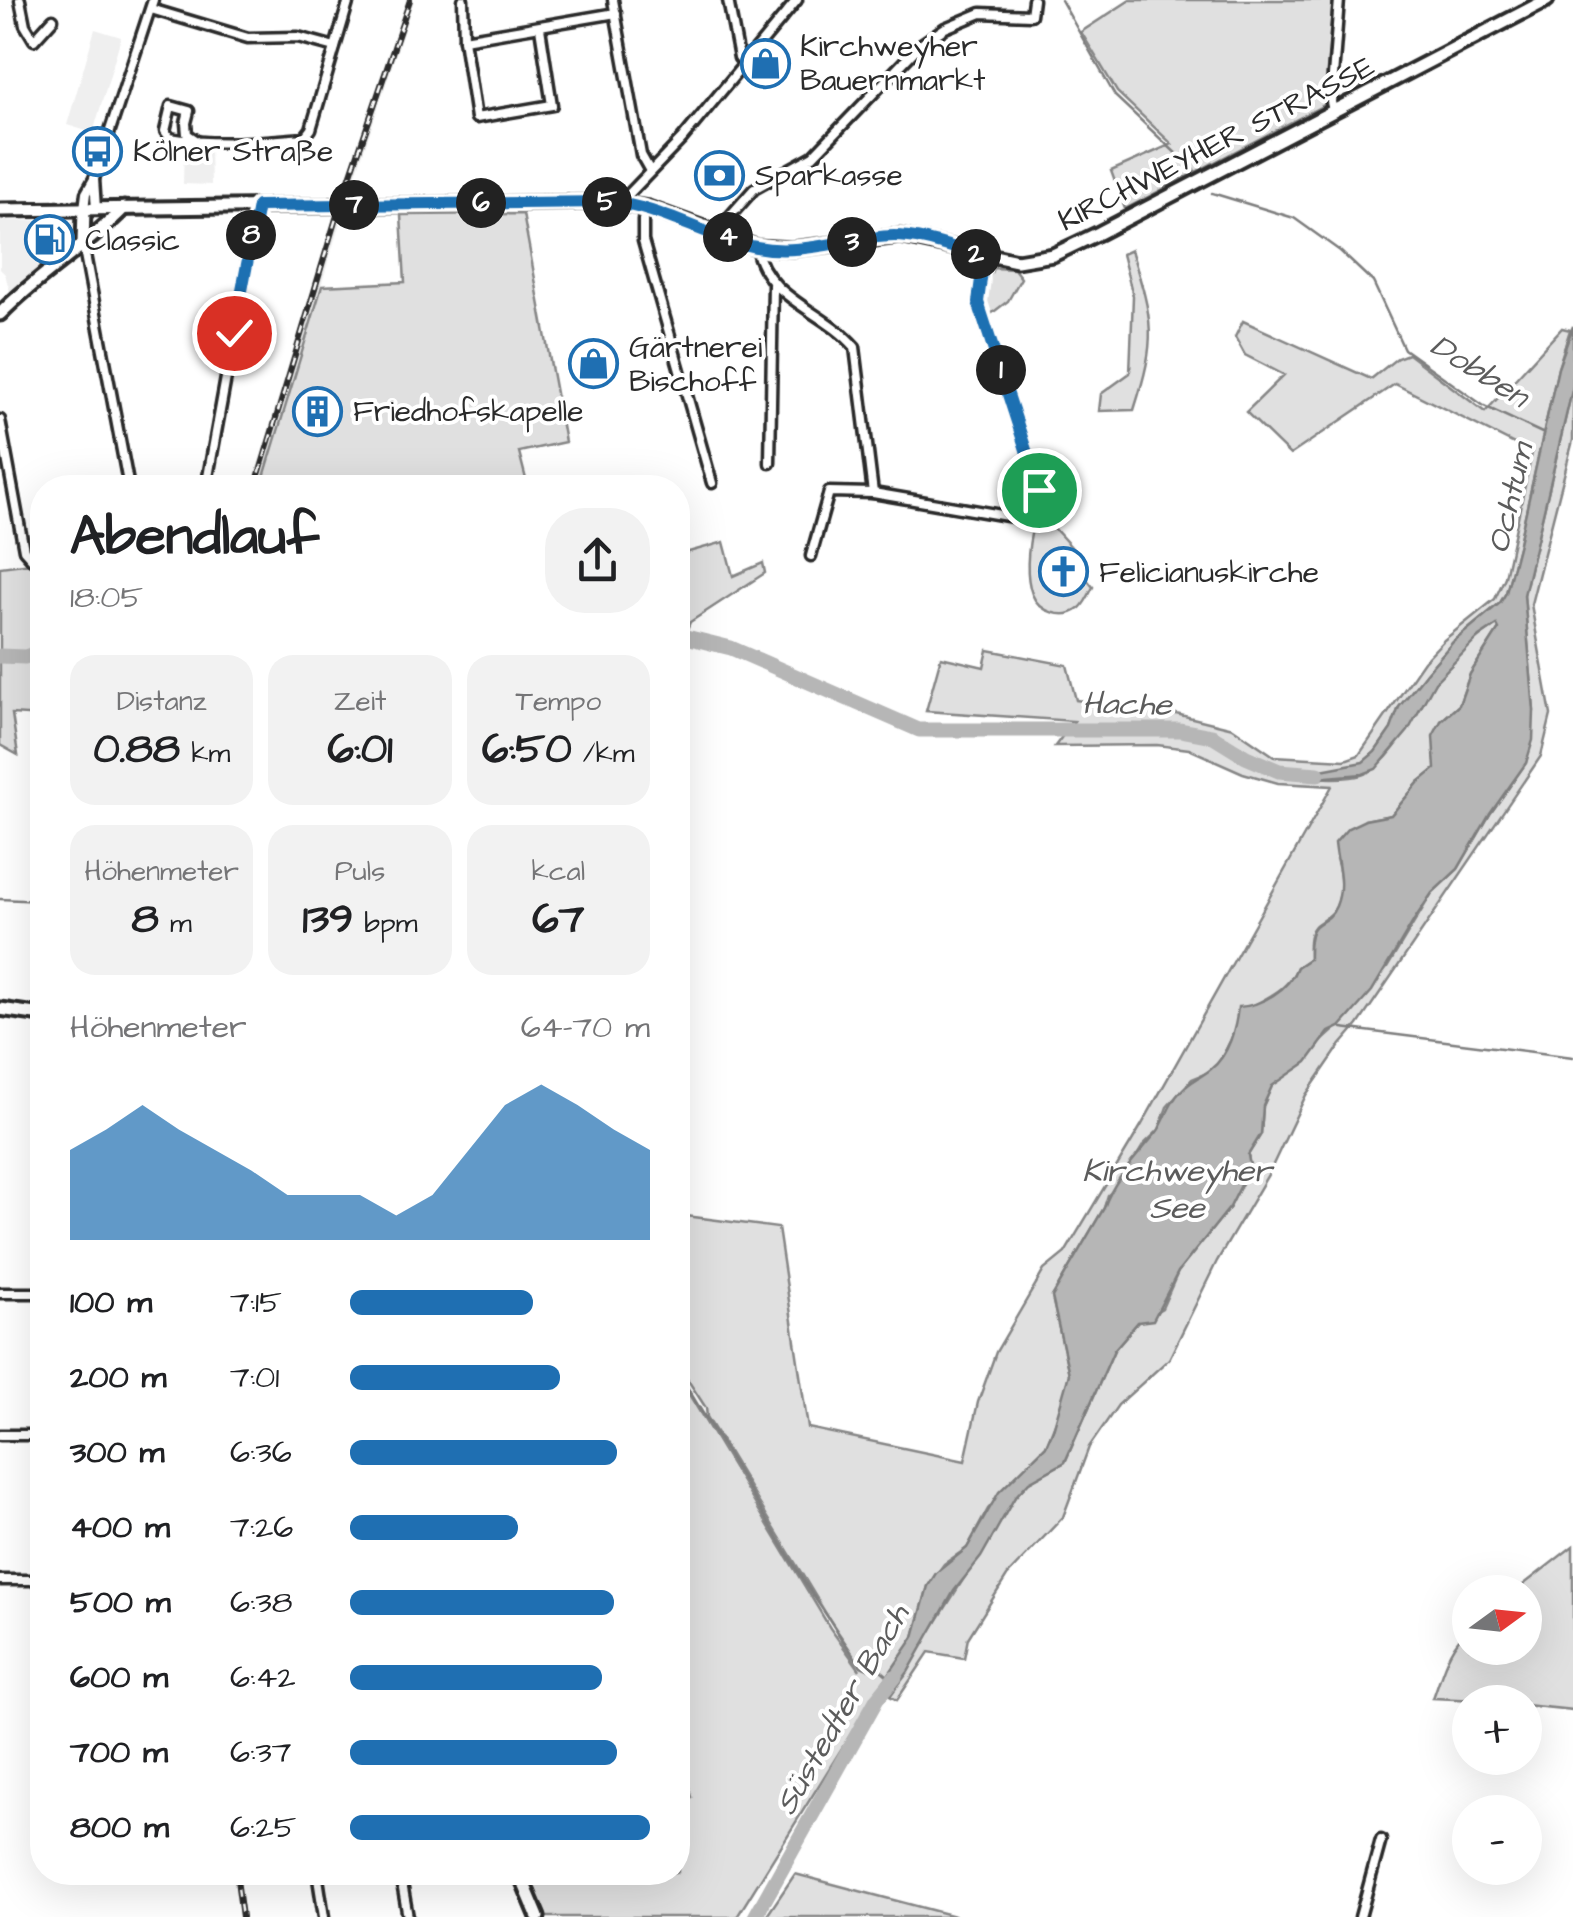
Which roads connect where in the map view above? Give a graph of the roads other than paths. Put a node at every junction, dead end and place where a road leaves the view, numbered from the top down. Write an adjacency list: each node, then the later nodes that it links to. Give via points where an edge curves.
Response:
1 (20, 0): 13 (street, via 34,40)
2 (349, 0): 16 (street)
3 (463, 0): 15 (street)
4 (614, 0): 12 (street)
5 (728, 0): 17 (street)
6 (797, 0): 17 (street)
7 (1033, 0): 27 (street, via 1031,15 981,12 956,20 920,46 813,156 754,190)
8 (1339, 0): 18 (street)
9 (1547, 0): 11 (main road, KIRCHWEYHER STRASSE)
10 (152, 4): 16 (street, via 248,38 298,37); 23 (street, via 86,194)
11 (1522, 6): 18 (main road, KIRCHWEYHER STRASSE)
12 (616, 13): 14 (street); 20 (street, via 641,155)
13 (53, 19)
14 (540, 28): 15 (street); 15 (street, via 552,105 476,118)
15 (464, 39)
16 (335, 48): 19 (street, via 304,138)
17 (744, 64): 20 (street)
18 (1334, 110): 30 (main road, KIRCHWEYHER STRASSE, via 1053,255)
19 (196, 140): 19 (street, via 170,138 164,131 171,106 190,111 187,134)
20 (650, 170): 21 (street)
21 (627, 204): 22 (main road, KIRCHWEYHER STRASSE); 25 (main road, KIRCHWEYHER STRASSE)
22 (258, 206): 24 (main road, KIRCHWEYHER STRASSE); 36 (street)
23 (90, 208): 24 (main road, KIRCHWEYHER STRASSE); 26 (main road, KIRCHWEYHER STRASSE); 28 (main road)
24 (124, 208): 28 (main road)
25 (648, 208): 27 (main road, KIRCHWEYHER STRASSE); 37 (street, via 644,240)
26 (0, 210)
27 (715, 233): 29 (main road, KIRCHWEYHER STRASSE)
28 (88, 240): 32 (main road); 35 (street)
29 (756, 246): 30 (main road, KIRCHWEYHER STRASSE, via 792,249 900,236); 31 (street)
30 (984, 256): 38 (street, via 978,302 1039,490 1036,516)
31 (773, 285): 34 (street); 38 (street, via 855,346)
32 (0, 314)
33 (0, 420): 40 (street)
34 (770, 463)
35 (127, 475)
36 (208, 475)
37 (712, 483)
38 (873, 493): 39 (street, via 829,492)
39 (811, 556)
40 (30, 557)
41 (0, 1009): 42 (main road)
42 (30, 1013)
43 (30, 1292): 44 (street)
44 (0, 1293)
45 (0, 1435): 46 (street)
46 (30, 1435)
47 (0, 1580): 48 (street)
48 (30, 1580)
49 (1381, 1840): 56 (street)
50 (320, 1885): 53 (street)
51 (402, 1885): 54 (street)
52 (524, 1885): 55 (main road)
53 (324, 1917)
54 (408, 1917)
55 (538, 1917)
56 (1360, 1917)

